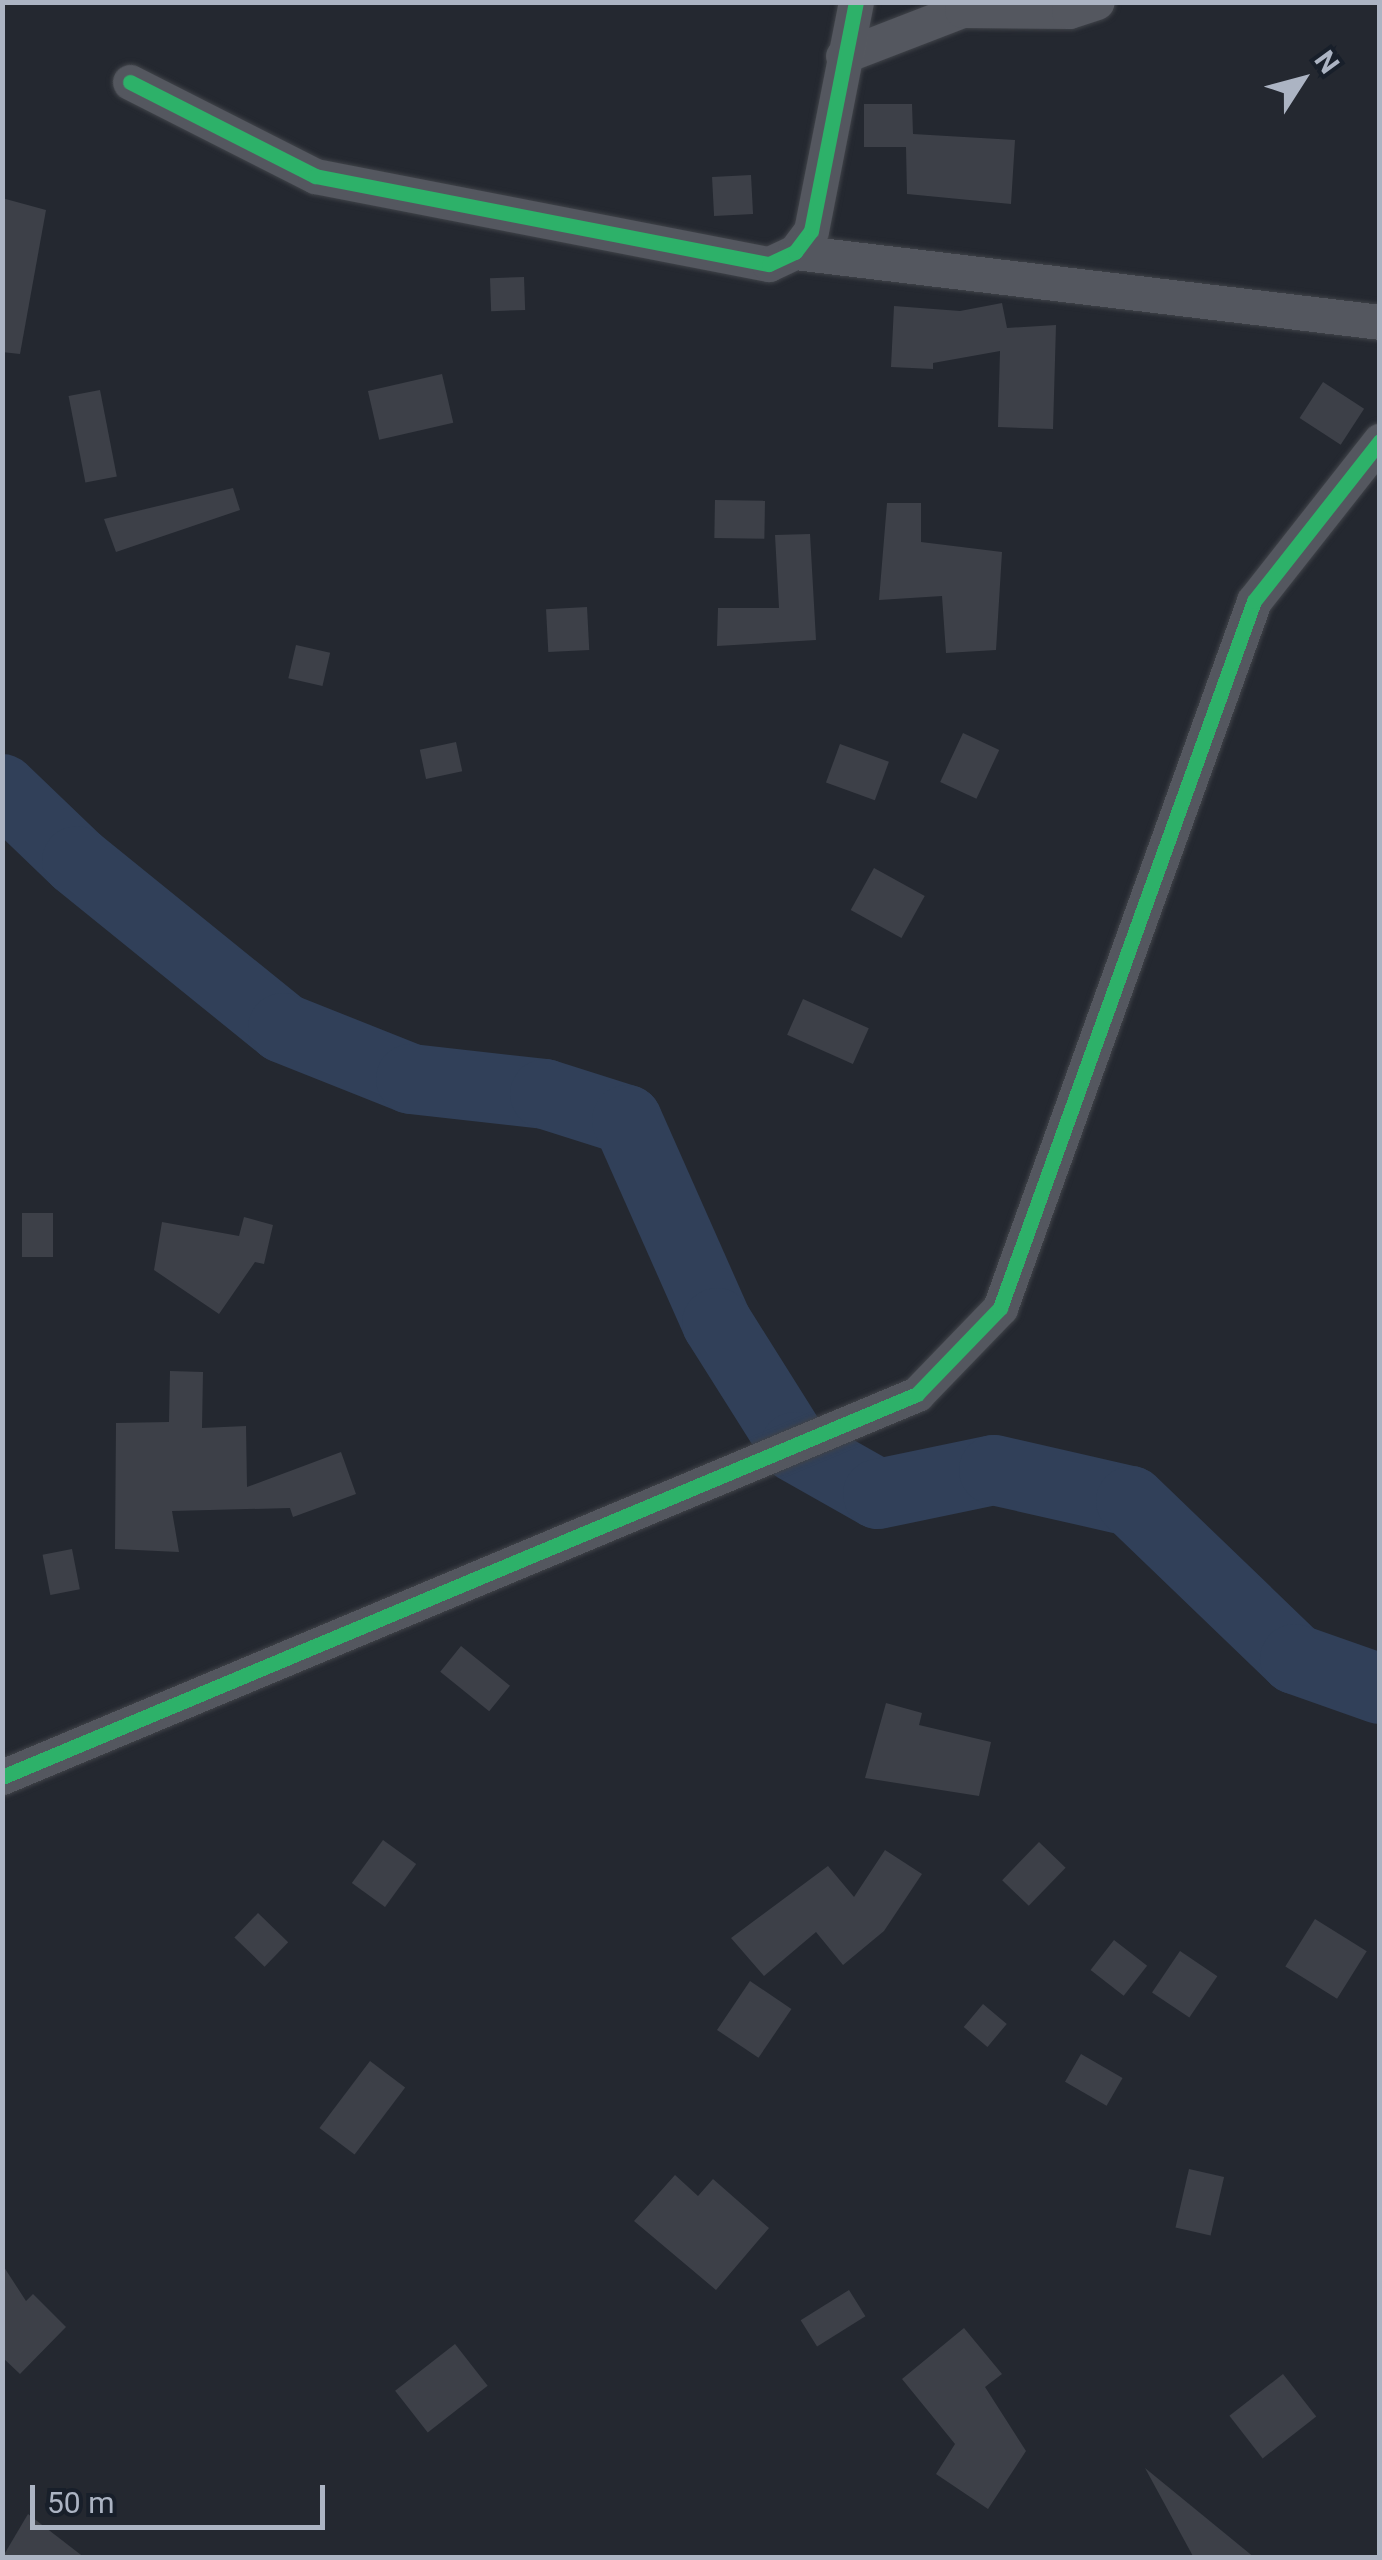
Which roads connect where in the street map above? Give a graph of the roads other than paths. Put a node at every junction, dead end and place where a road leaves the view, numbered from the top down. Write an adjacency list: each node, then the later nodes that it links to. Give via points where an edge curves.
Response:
1 (856, 2): 3 (street)
2 (1097, 2): 3 (street, via 1070,11 962,10)
3 (843, 56): 5 (street, via 811,231)
4 (130, 82): 5 (street, via 315,176 769,264)
5 (795, 252): 6 (street)
6 (1380, 322)
7 (1380, 441): 8 (street, via 1254,601 1000,1308 917,1394 490,1579)
8 (2, 1777)

